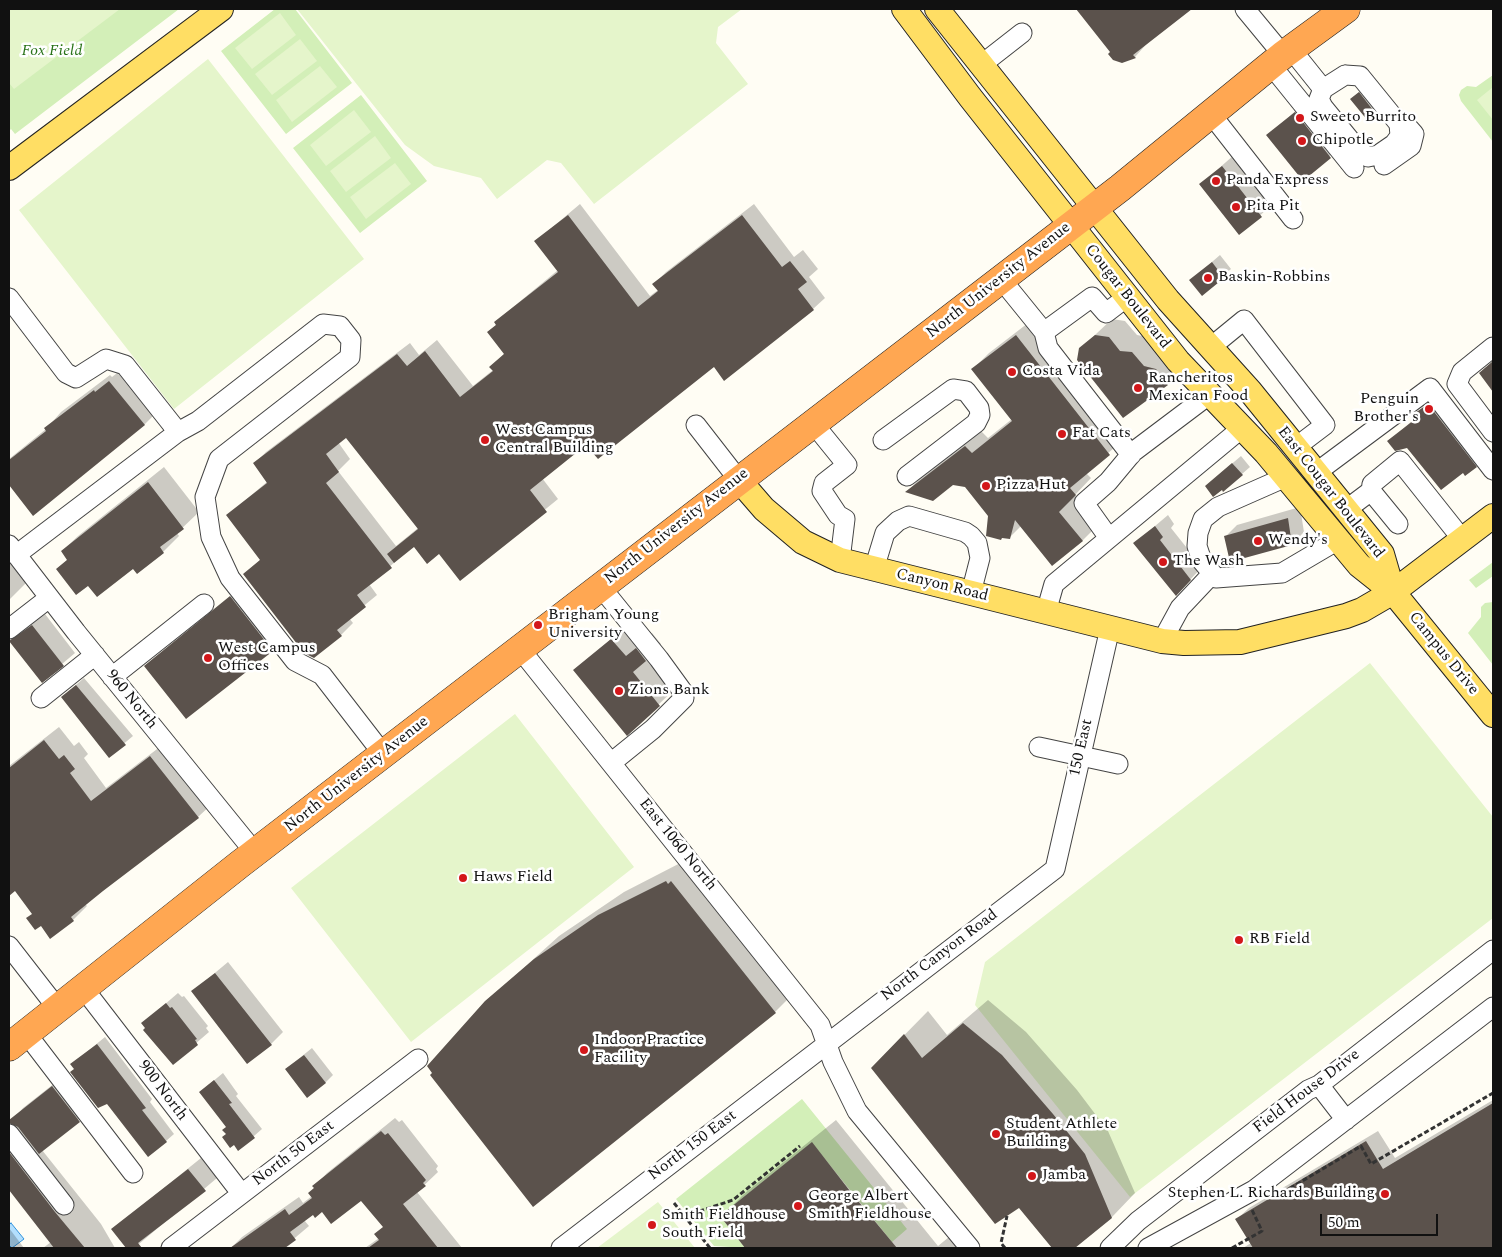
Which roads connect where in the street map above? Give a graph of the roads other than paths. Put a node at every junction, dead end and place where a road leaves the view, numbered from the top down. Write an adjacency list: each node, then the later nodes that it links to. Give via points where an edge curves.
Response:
1 (221, 9): 12 (main road)
2 (937, 9): 8 (main road, Cougar Boulevard)
3 (1245, 9): 7 (street)
4 (1346, 9): 7 (highway, North University Avenue)
5 (912, 17): 15 (main road, Cougar Boulevard, via 970,97)
6 (1022, 33): 8 (street)
7 (1282, 56): 9 (street); 10 (highway, North University Avenue); 11 (street)
8 (981, 65): 13 (main road, Cougar Boulevard)
9 (1323, 90): 11 (street, via 1319,99 1323,107 1359,151); 11 (street, via 1345,75 1360,76 1399,124 1406,125 1414,134 1411,146 1385,165)
10 (1210, 114): 13 (highway, North University Avenue); 14 (street)
11 (1361, 163)
12 (9, 168)
13 (1095, 207): 15 (highway, North University Avenue); 20 (main road, Cougar Boulevard, via 1168,300)
14 (1293, 219)
15 (1071, 225): 16 (highway, North University Avenue); 17 (main road, Cougar Boulevard)
16 (1001, 279): 19 (street); 23 (highway, North University Avenue)
17 (1128, 296): 19 (street, via 1106,314 1092,297); 22 (main road, Cougar Boulevard, via 1178,361)
18 (9, 298): 25 (street, via 66,373 76,378 106,359 125,365)
19 (1044, 332): 30 (street, via 1048,348)
20 (1205, 340): 29 (main road, East Cougar Boulevard); 29 (street, via 1244,320 1325,424)
21 (1493, 347): 26 (street, via 1462,372 1457,384)
22 (1210, 394): 27 (main road, Cougar Boulevard); 30 (street)
23 (813, 423): 35 (highway, North University Avenue); 44 (street, via 847,465 824,483 822,491 838,515 846,519)
24 (696, 425): 35 (street, Canyon Road)
25 (178, 432): 43 (street); 63 (street, via 198,421 323,324 340,326 351,340 350,357 219,459 205,497 211,537 230,578 295,661 322,674)
26 (1493, 432)
27 (1248, 434): 34 (main road, East Cougar Boulevard); 40 (street)
28 (883, 440): 33 (street, via 953,389 966,391 979,408 976,423)
29 (1296, 447): 32 (main road, East Cougar Boulevard)
30 (1131, 455): 40 (street, via 1084,503)
31 (1493, 470): 32 (street, via 1430,388)
32 (1317, 472): 37 (main road, East Cougar Boulevard)
33 (908, 476)
34 (1286, 478): 41 (main road, East Cougar Boulevard); 46 (street, via 1218,507 1203,519 1197,546)
35 (738, 479): 44 (main road, Canyon Road, via 764,509 803,542); 47 (highway, North University Avenue)
36 (1371, 491): 37 (street); 39 (street); 42 (street, via 1372,484 1400,461)
37 (1347, 509): 48 (main road, East Cougar Boulevard, via 1382,554)
38 (1493, 516): 42 (main road)
39 (1398, 524)
40 (1109, 538): 52 (street, via 1054,584)
41 (1338, 540): 46 (street, via 1282,573 1216,578); 48 (main road, East Cougar Boulevard, via 1359,565)
42 (1462, 540): 48 (main road)
43 (12, 550): 50 (street, 960 North)
44 (840, 560): 45 (main road, Canyon Road)
45 (874, 569): 49 (main road, Canyon Road); 49 (street, via 886,533 898,521 909,516 971,536 980,558)
46 (1212, 574): 56 (street, via 1180,608)
47 (600, 586): 57 (highway, North University Avenue); 65 (street, via 664,666 684,698 653,729)
48 (1393, 592): 56 (main road, Canyon Road, via 1376,604 1346,616 1240,642); 61 (main road, Campus Drive)
49 (971, 593): 52 (main road, Canyon Road)
50 (46, 594): 53 (street); 54 (street); 58 (street, 960 North)
51 (204, 604): 59 (street)
52 (1046, 612): 55 (main road, Canyon Road)
53 (9, 617)
54 (9, 628)
55 (1110, 628): 56 (main road, Canyon Road); 64 (street, 150 East)
56 (1162, 640)
57 (520, 649): 63 (highway, North University Avenue); 65 (street, East 1060 North)
58 (95, 655): 59 (street, 960 North); 60 (street)
59 (112, 677): 67 (street, 960 North)
60 (41, 698)
61 (1493, 715)
62 (1039, 747): 64 (street)
63 (383, 754): 67 (highway, North University Avenue)
64 (1080, 757): 66 (street); 68 (street, 150 East)
65 (611, 762): 75 (street, East 1060 North, via 820,1025)
66 (1118, 764)
67 (256, 854): 71 (highway, North University Avenue)
68 (1055, 868): 75 (street, North Canyon Road)
69 (9, 946): 73 (street)
70 (1493, 950): 77 (street, Field House Drive)
71 (84, 989): 73 (highway, North University Avenue); 81 (street, 900 North)
72 (1493, 1006): 78 (street)
73 (58, 1009): 74 (highway, North University Avenue)
74 (18, 1040): 80 (street)
75 (826, 1045): 85 (street, North 150 East); 86 (street, via 857,1111)
76 (418, 1060): 81 (street, North 50 East)
77 (1320, 1085): 78 (street); 83 (street, Field House Drive, via 1301,1096)
78 (1346, 1120): 87 (street, via 1254,1190)
79 (9, 1134): 82 (street)
80 (133, 1173)
81 (241, 1194): 84 (street, North 50 East)
82 (64, 1205)
83 (1118, 1244)
84 (171, 1248)
85 (561, 1248)
86 (970, 1248)
87 (1148, 1248)

